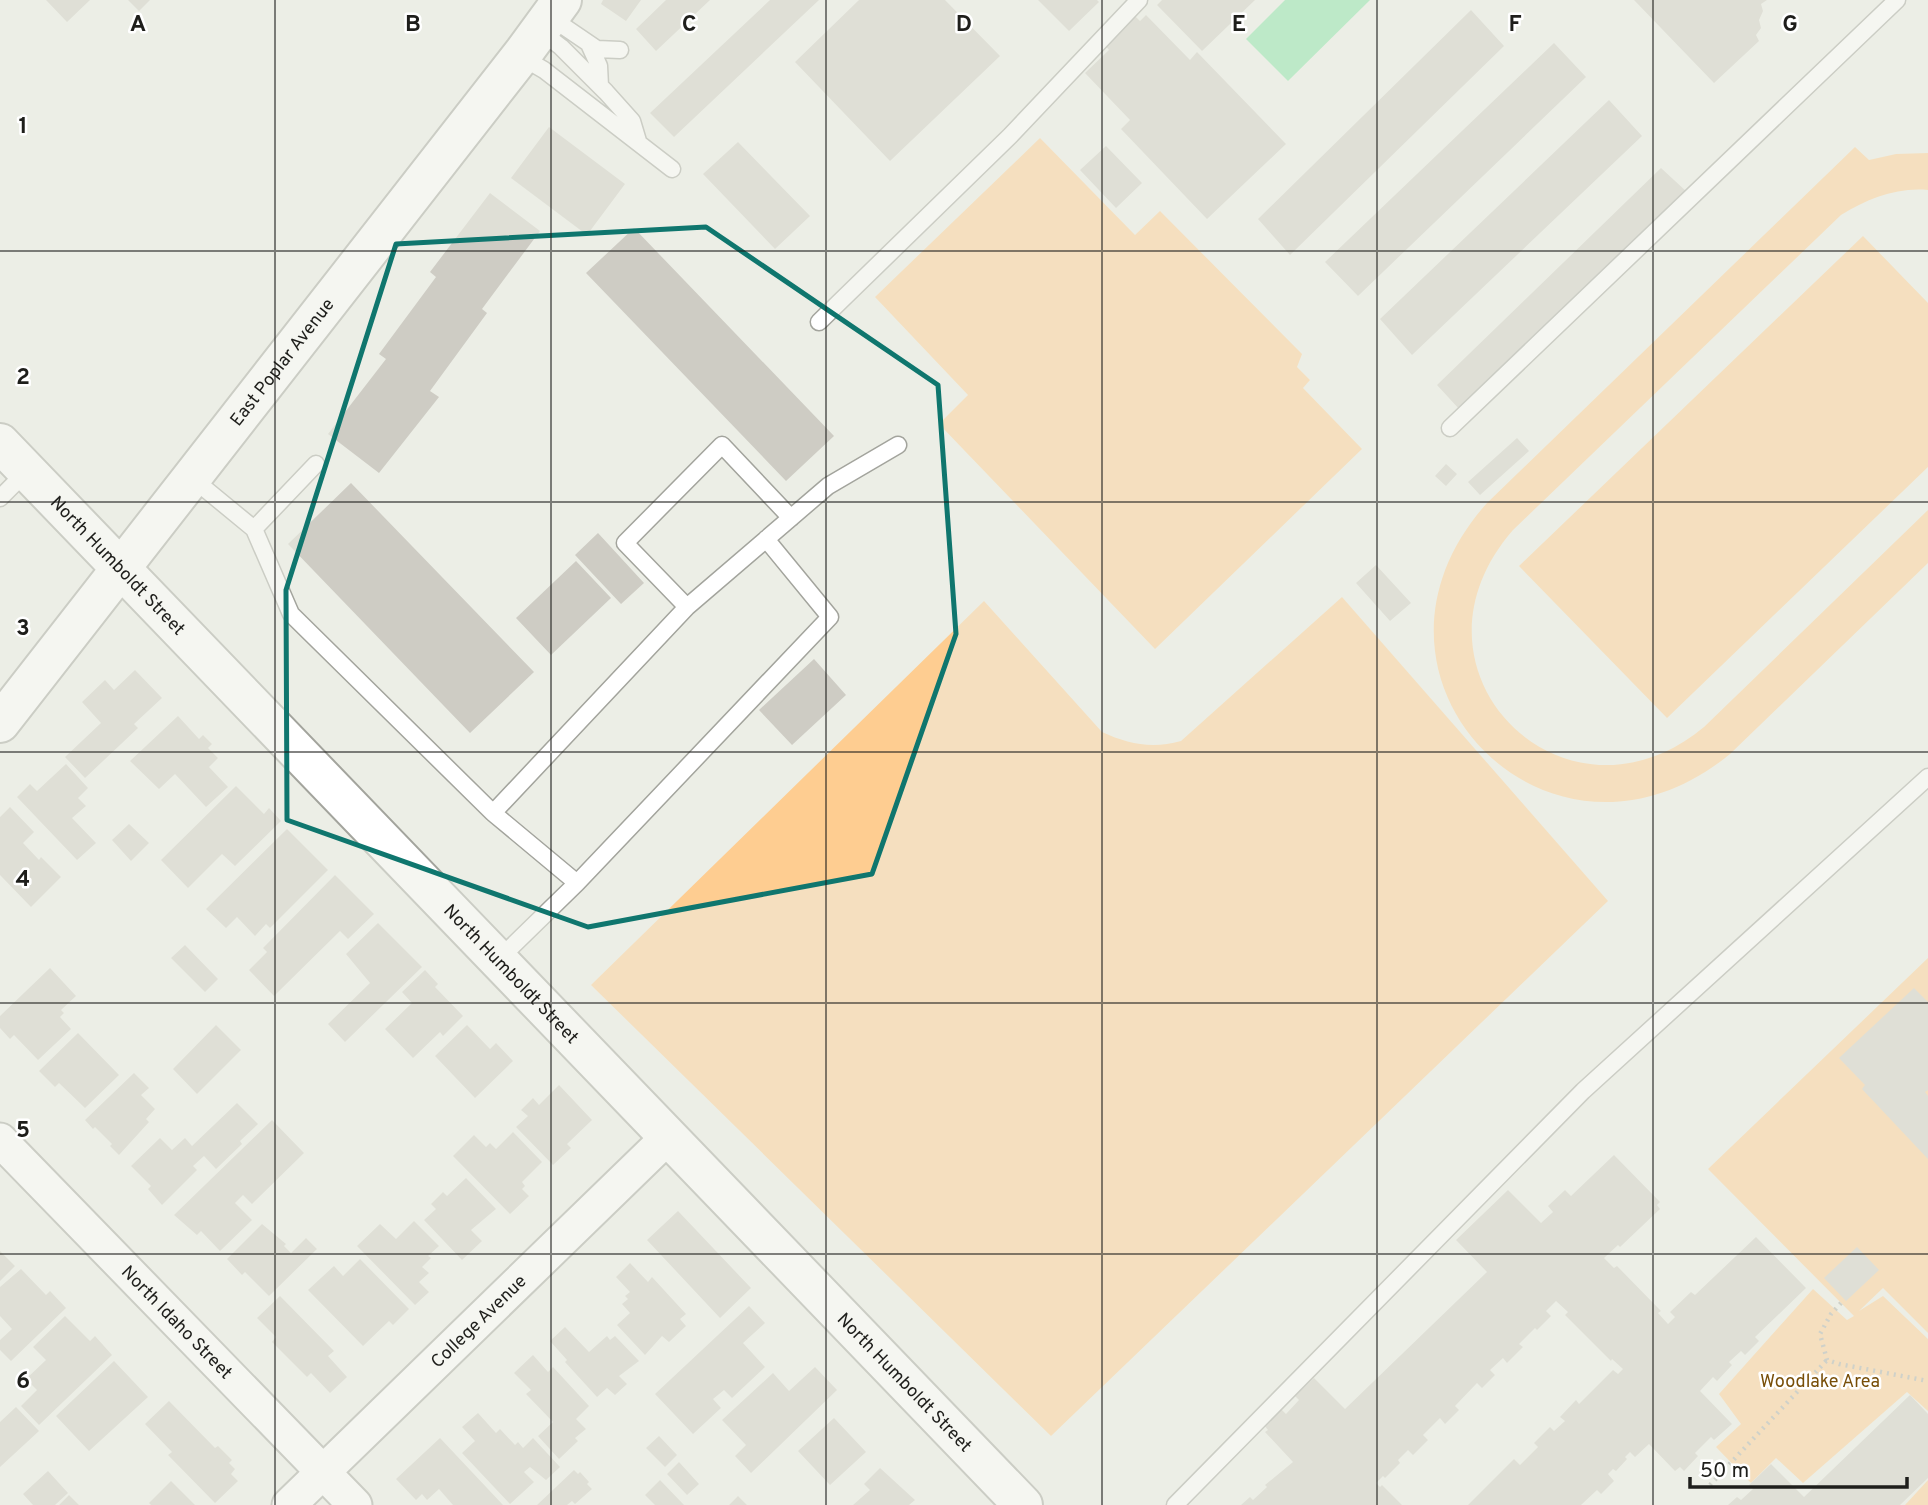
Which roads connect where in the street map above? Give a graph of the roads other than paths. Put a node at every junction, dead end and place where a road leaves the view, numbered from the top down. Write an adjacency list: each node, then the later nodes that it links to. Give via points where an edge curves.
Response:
1 (1139, 0): 9 (lane, via 1000,146)
2 (1897, 0): 10 (lane)
3 (543, 26): 4 (lane); 6 (lane); 7 (lane, via 544,71); 15 (street, East Poplar Avenue)
4 (589, 44): 5 (lane); 6 (lane, via 599,66)
5 (620, 50)
6 (600, 86): 7 (lane, via 632,121)
7 (638, 141): 8 (lane)
8 (672, 169)
9 (819, 322)
10 (1450, 428)
11 (0, 443): 14 (street, North Humboldt Street)
12 (898, 445): 17 (lane, via 828,486)
13 (316, 464): 18 (lane)
14 (27, 471): 16 (lane); 20 (street, North Humboldt Street)
15 (192, 478): 18 (lane); 20 (street, East Poplar Avenue)
16 (0, 498)
17 (791, 518): 19 (lane); 21 (lane, via 722,445 625,542)
18 (254, 529): 24 (lane, via 291,614)
19 (766, 539): 21 (lane); 25 (lane, via 830,617)
20 (121, 568): 22 (street, East Poplar Avenue); 26 (street, North Humboldt Street)
21 (687, 607): 24 (lane)
22 (0, 723)
23 (1928, 777): 33 (lane, via 1583,1091)
24 (493, 813): 25 (lane)
25 (577, 883): 26 (lane)
26 (498, 960): 27 (street, North Humboldt Street)
27 (668, 1137): 29 (street, College Avenue); 32 (street, North Humboldt Street)
28 (0, 1140): 29 (street, North Idaho Street)
29 (323, 1472): 30 (street, College Avenue); 31 (street, North Idaho Street)
30 (289, 1505)
31 (355, 1505)
32 (1023, 1505)
33 (1175, 1505)

